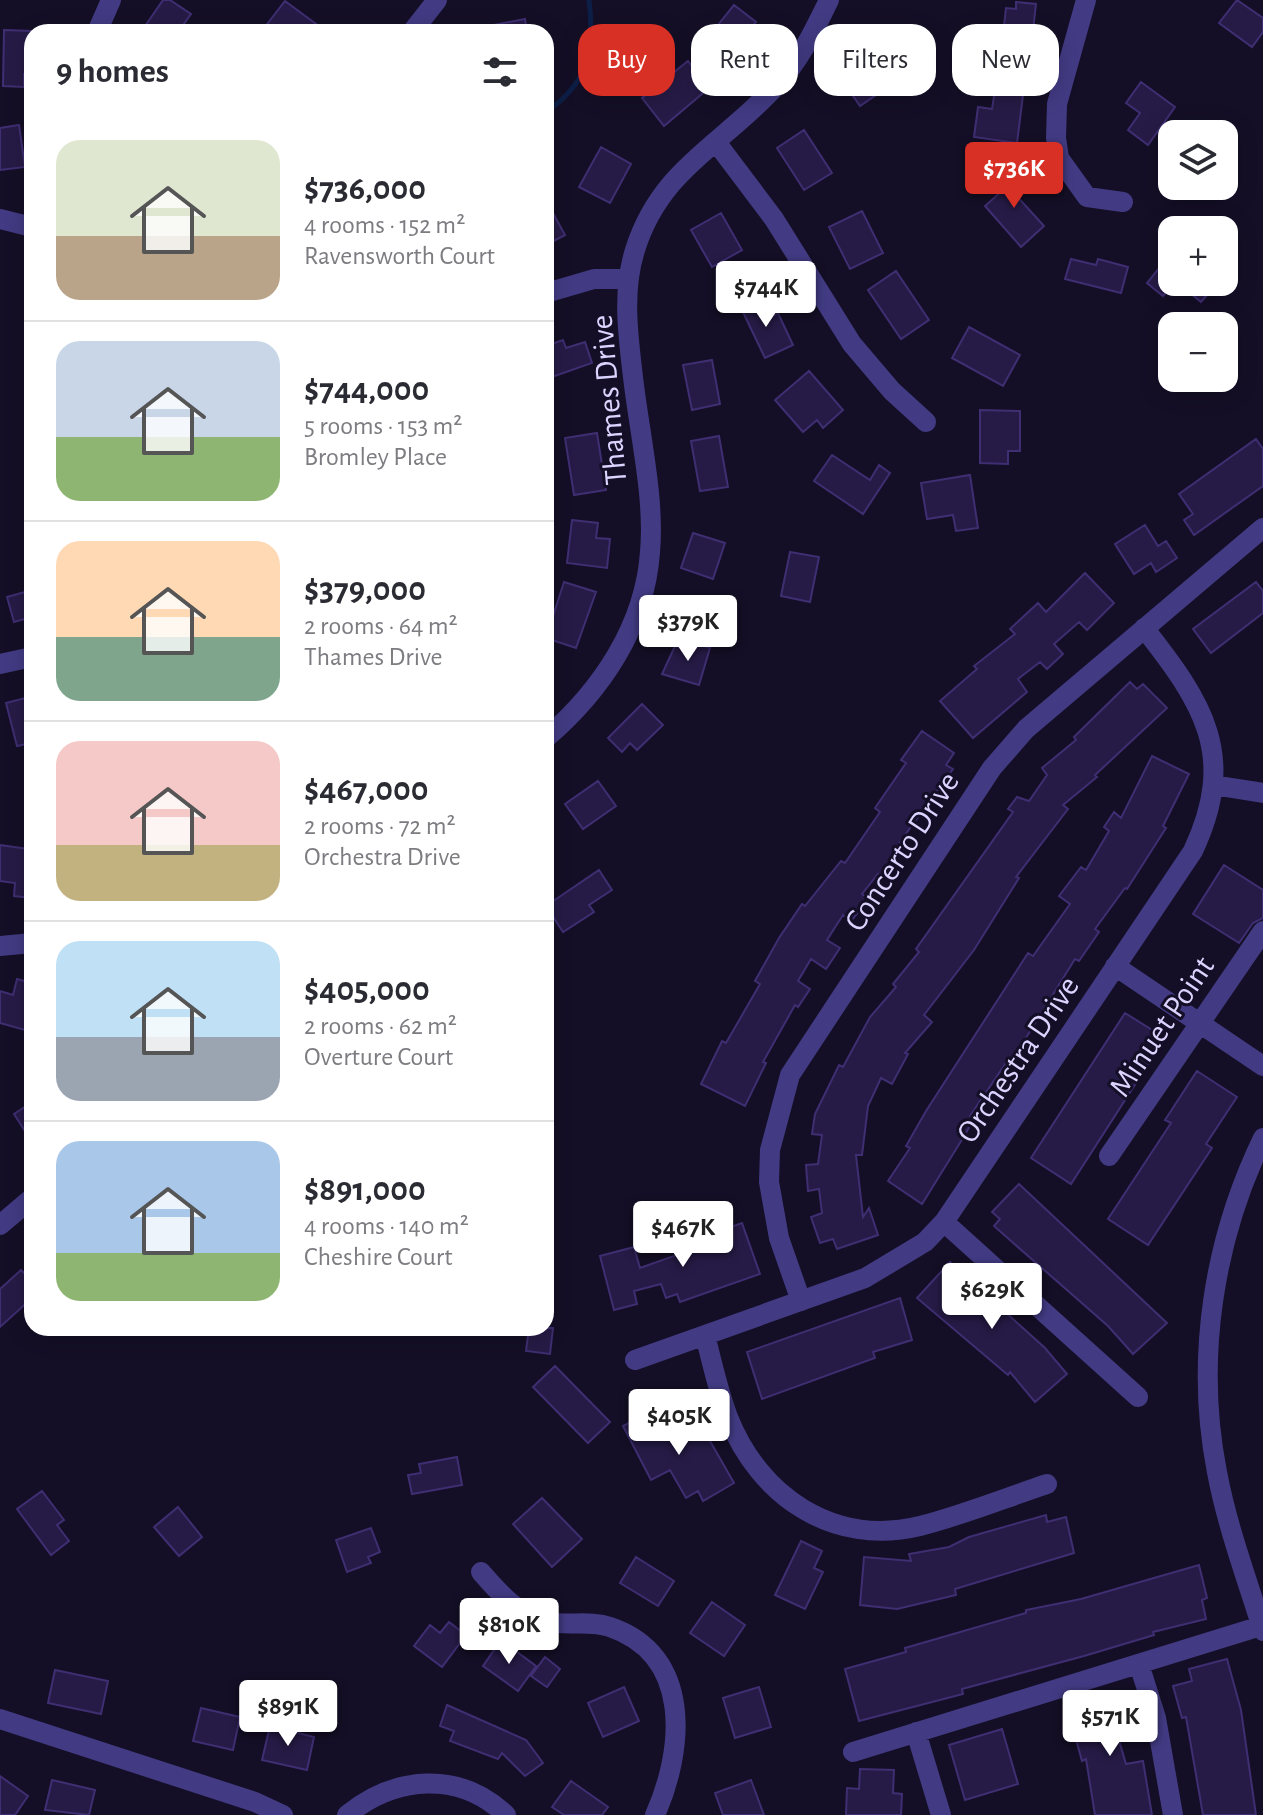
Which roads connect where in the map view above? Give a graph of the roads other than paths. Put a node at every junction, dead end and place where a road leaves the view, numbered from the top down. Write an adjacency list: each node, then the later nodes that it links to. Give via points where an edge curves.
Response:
1 (111, 0): 5 (street)
2 (437, 0): 6 (street)
3 (829, 0): 7 (street, Thames Drive, via 808,44 775,87)
4 (1086, 0): 8 (street, via 1057,104 1059,158 1087,197)
5 (100, 24)
6 (418, 24)
7 (716, 142): 11 (street, Thames Drive, via 678,173 660,197 635,250); 13 (street, via 774,219 852,344)
8 (1123, 202)
9 (0, 219): 10 (street)
10 (24, 225)
11 (629, 279): 12 (street, via 594,279); 18 (street, Thames Drive, via 627,327 651,551 629,638 580,706)
12 (554, 291)
13 (926, 422)
14 (1263, 528): 15 (street, Concerto Drive)
15 (1144, 628): 19 (street, Orchestra Drive, via 1204,712); 32 (street, Concerto Drive, via 1026,729 992,768 790,1075 770,1150 769,1182 779,1238)
16 (24, 659): 17 (street)
17 (0, 664)
18 (554, 730)
19 (1213, 785): 20 (street); 24 (street, Orchestra Drive, via 1207,820 1193,851)
20 (1263, 793)
21 (1263, 931): 25 (street, Minuet Point)
22 (24, 944): 23 (street)
23 (0, 946)
24 (1115, 966): 25 (street); 30 (street, Orchestra Drive)
25 (1199, 1024): 26 (street); 28 (street, Minuet Point)
26 (1263, 1066)
27 (1263, 1138): 38 (street, via 1228,1227 1206,1381 1217,1475)
28 (1109, 1156)
29 (24, 1205): 31 (street)
30 (944, 1222): 32 (street, Orchestra Drive, via 897,1261); 35 (street)
31 (0, 1225)
32 (801, 1301): 33 (street, Orchestra Drive)
33 (705, 1335): 34 (street, Orchestra Drive); 36 (street, via 728,1417 746,1453 768,1484 801,1511 839,1527 881,1531 918,1526)
34 (635, 1360)
35 (1138, 1397)
36 (1047, 1484)
37 (481, 1572): 46 (street, via 505,1600 525,1613 550,1622 609,1626 656,1657 673,1686 677,1721 675,1756)
38 (1262, 1629): 39 (street)
39 (1139, 1664): 41 (street); 48 (street, via 1156,1718)
40 (0, 1719): 43 (street)
41 (916, 1732): 42 (street); 47 (street)
42 (853, 1752)
43 (283, 1815)
44 (347, 1815): 45 (street, via 367,1799 416,1783 470,1790)
45 (506, 1815)
46 (655, 1815)
47 (941, 1815)
48 (1173, 1815)

